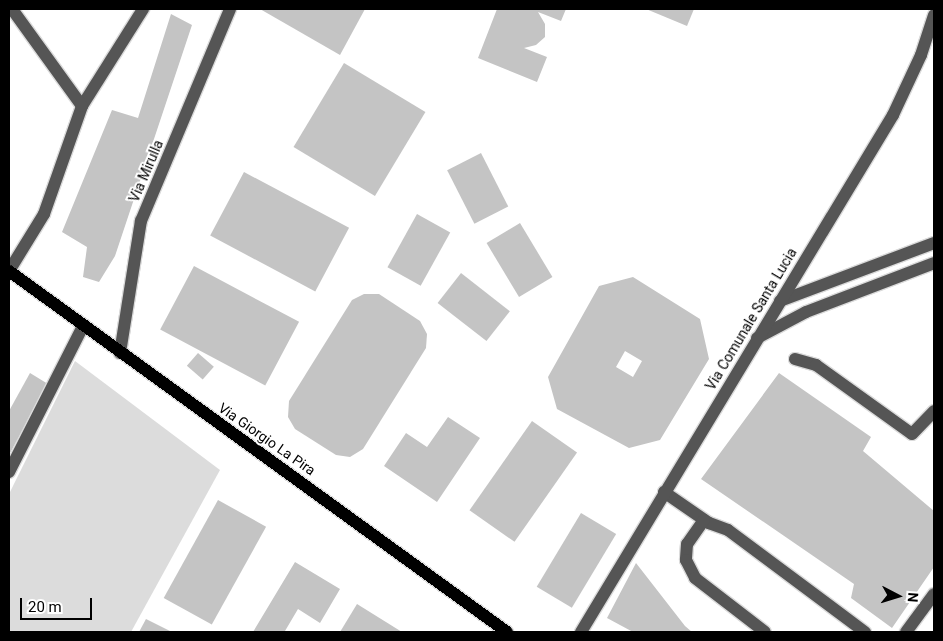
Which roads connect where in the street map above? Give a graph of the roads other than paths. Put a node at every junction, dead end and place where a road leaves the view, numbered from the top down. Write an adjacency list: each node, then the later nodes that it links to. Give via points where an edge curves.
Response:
1 (12, 9): 5 (street)
2 (143, 9): 5 (street)
3 (230, 9): 12 (street, Via Mirulla, via 141,221)
4 (934, 15): 9 (street, Via Comunale Santa Lucia, via 921,55 893,114)
5 (82, 106): 8 (street, via 44,214)
6 (934, 243): 9 (street)
7 (934, 263): 11 (street, via 806,312)
8 (9, 271): 10 (main road, Via Giorgio La Pira)
9 (780, 301): 11 (street, Via Comunale Santa Lucia)
10 (83, 326): 12 (main road, Via Giorgio La Pira); 15 (street)
11 (755, 339): 16 (street, Via Comunale Santa Lucia)
12 (120, 353): 19 (main road, Via Giorgio La Pira)
13 (795, 359): 14 (street, via 816,365 912,434)
14 (934, 411)
15 (9, 472)
16 (664, 492): 17 (street); 20 (street, Via Comunale Santa Lucia)
17 (704, 520): 21 (street, via 687,544 686,560 695,578); 22 (street, via 728,530)
18 (934, 594): 23 (street)
19 (507, 632)
20 (581, 632)
21 (765, 632)
22 (865, 632)
23 (906, 632)

